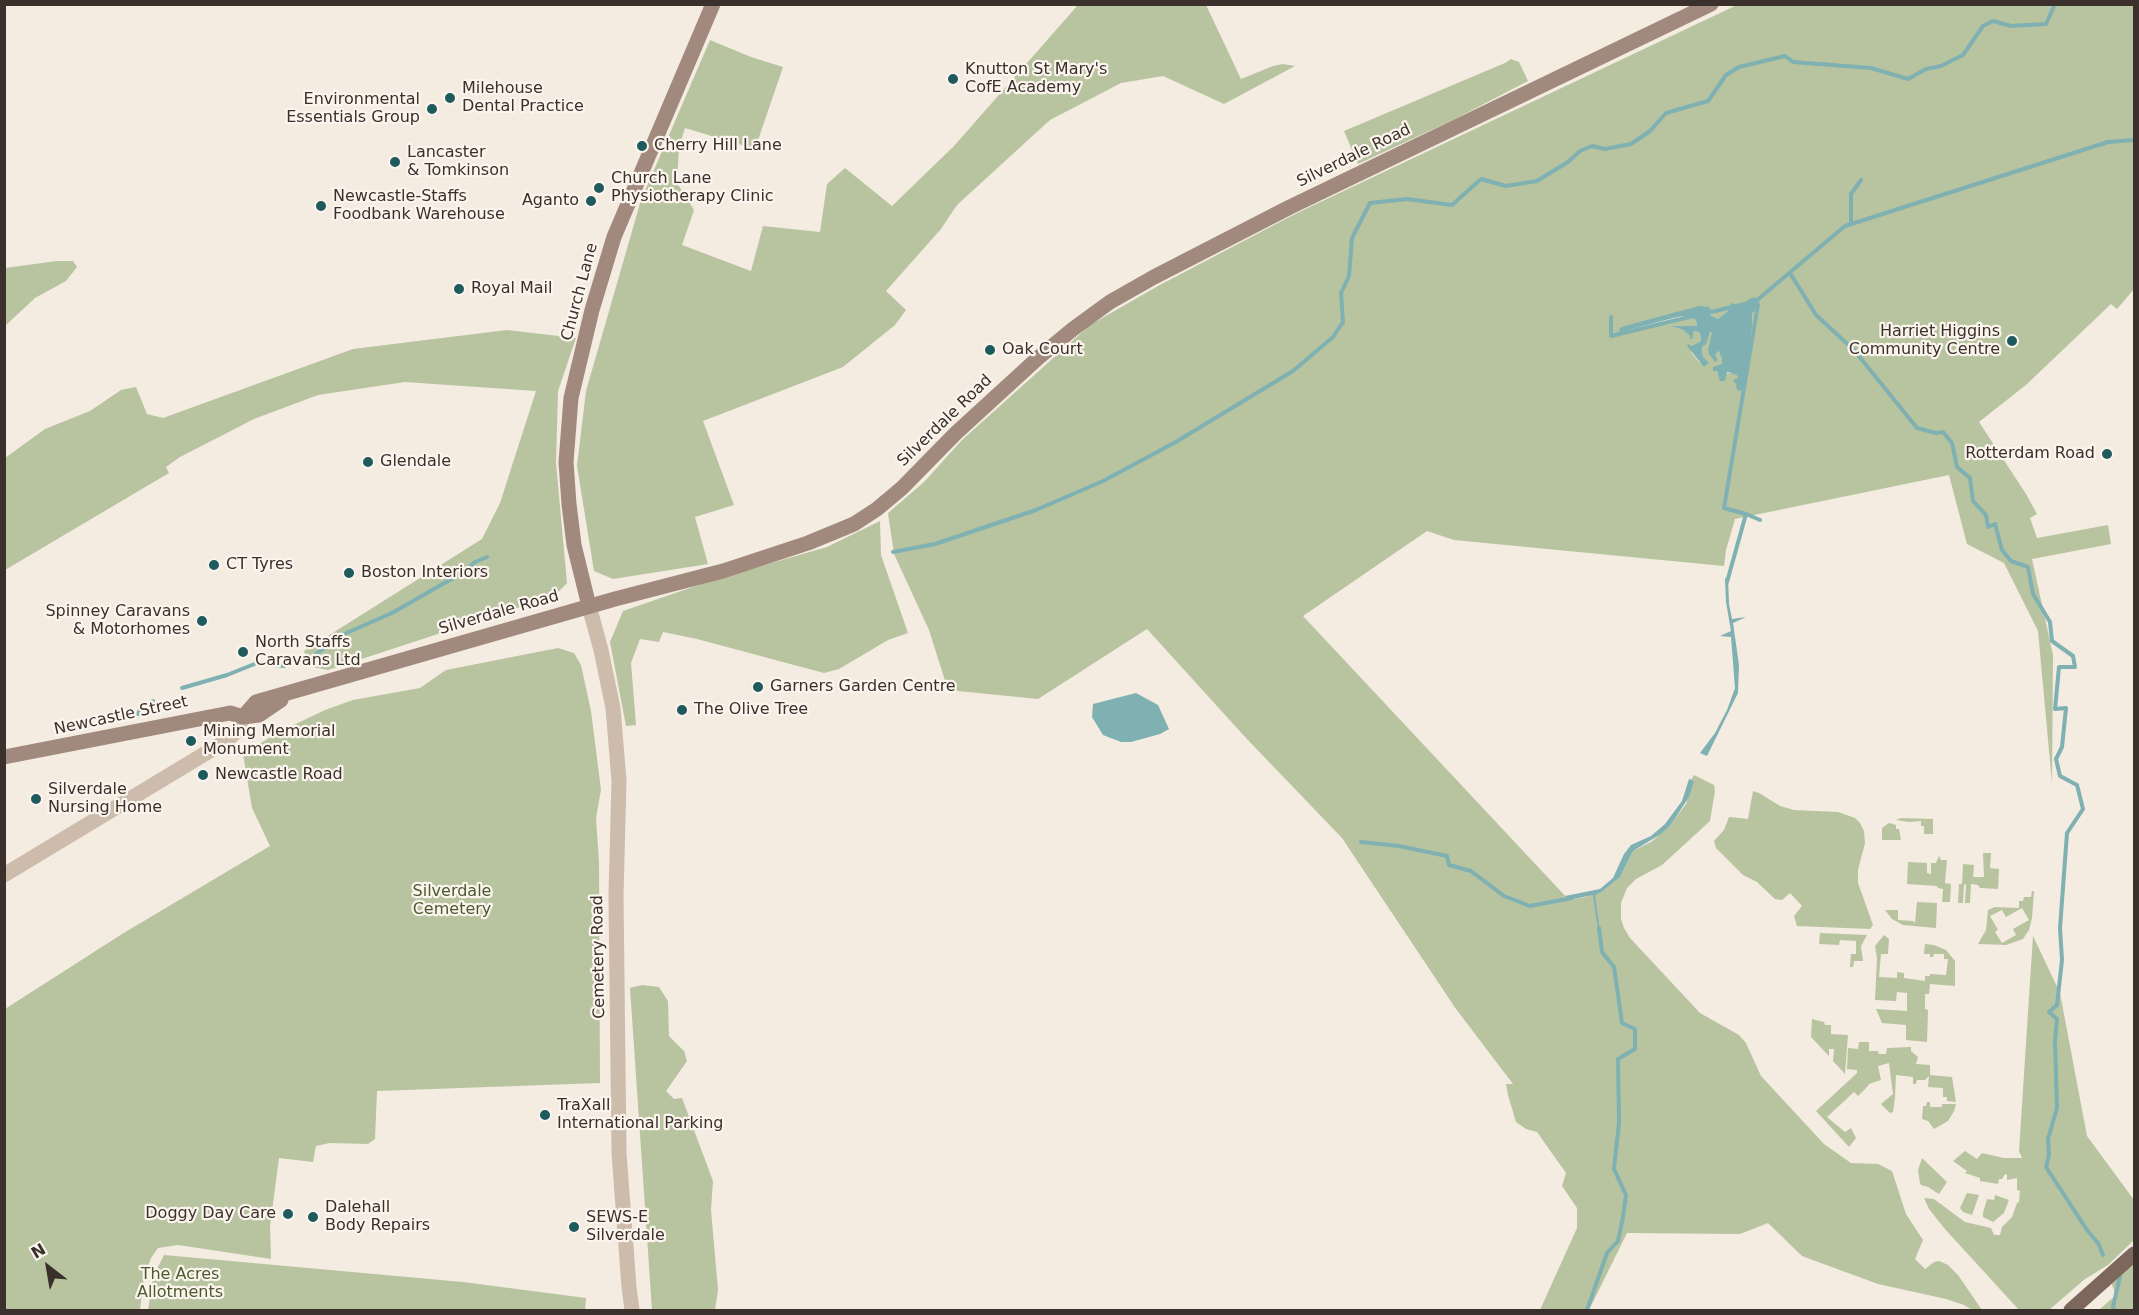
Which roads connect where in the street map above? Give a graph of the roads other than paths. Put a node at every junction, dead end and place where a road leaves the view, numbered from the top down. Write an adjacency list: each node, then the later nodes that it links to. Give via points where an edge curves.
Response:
1 (713, 4): 3 (main road, Church Lane, via 614,237 571,398 566,462 568,504)
2 (1711, 4): 3 (main road, Silverdale Road, via 1290,207 1110,302 1038,358 902,488 854,524 723,571)
3 (589, 606): 4 (main road, Silverdale Road, via 288,694 259,715); 8 (street, Cemetery Road, via 613,708 619,781 619,1153)
4 (243, 717): 5 (main road, Newcastle Street, via 230,713); 6 (street, via 226,741)
5 (4, 757)
6 (4, 875)
7 (2134, 1254): 9 (main road)
8 (632, 1311)
9 (2071, 1311)

